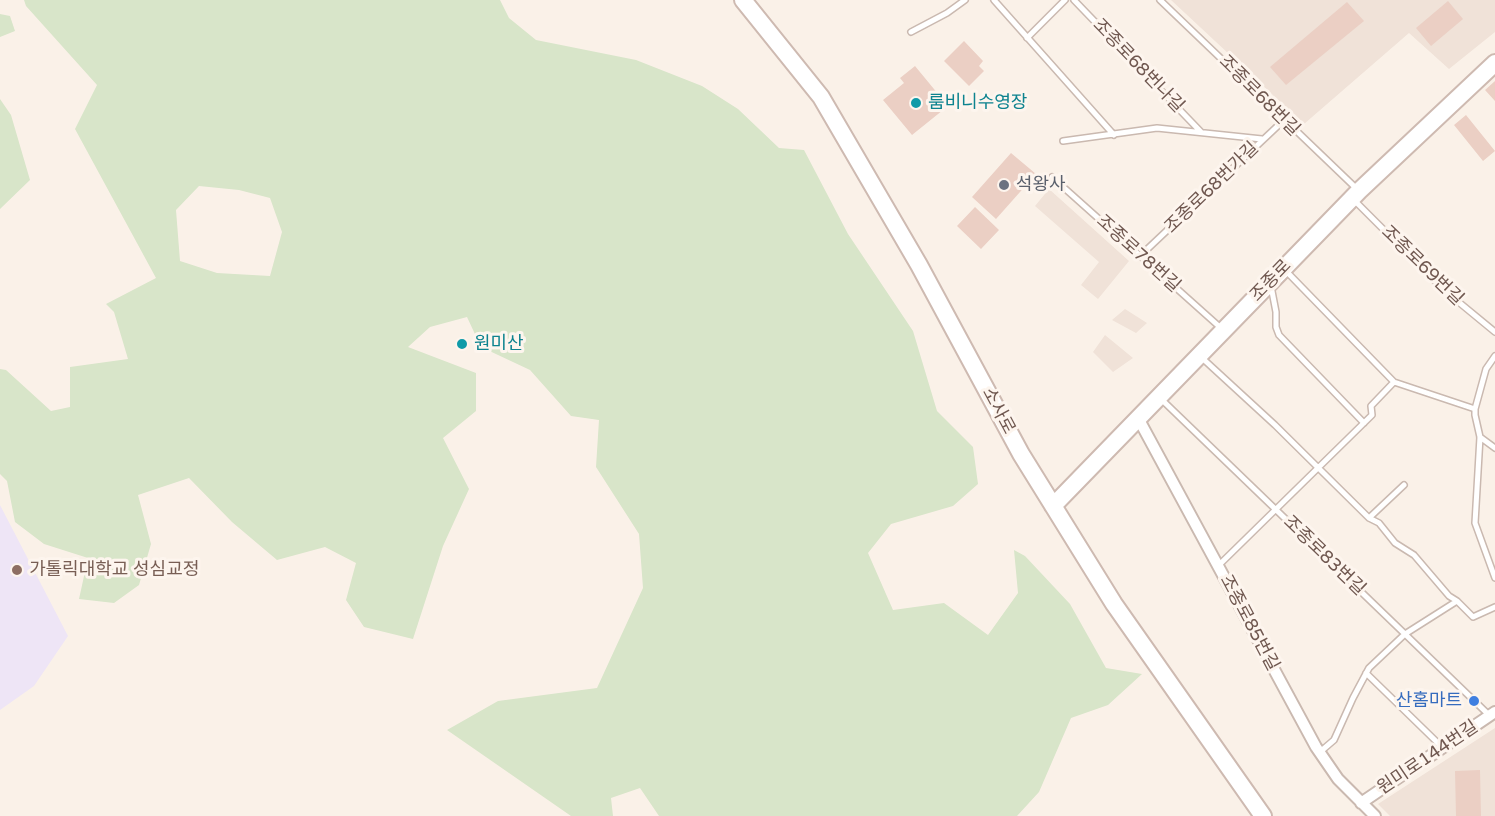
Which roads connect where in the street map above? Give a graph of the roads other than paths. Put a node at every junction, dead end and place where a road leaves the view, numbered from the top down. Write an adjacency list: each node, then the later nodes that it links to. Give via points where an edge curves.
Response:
1 (743, 0): 33 (street, 소사로, via 821,97 920,265)
2 (965, 0): 7 (lane)
3 (994, 0): 8 (lane)
4 (1065, 0): 8 (lane)
5 (1074, 0): 11 (lane, 조종로68번나길)
6 (1160, 0): 10 (lane, 조종로68번길)
7 (911, 32)
8 (1027, 38): 12 (lane)
9 (1495, 63): 16 (street, 조종로)
10 (1284, 120): 13 (lane, 조종로68번가길); 16 (lane, 조종로68번길)
11 (1201, 132): 12 (lane, via 1157,128); 13 (lane)
12 (1114, 135): 14 (lane)
13 (1262, 139): 17 (lane, 조종로68번가길)
14 (1063, 141)
15 (1052, 177): 17 (lane, 조종로78번길)
16 (1355, 194): 18 (street, 조종로); 21 (lane, 조종로69번길, via 1444,290)
17 (1140, 256): 20 (lane, 조종로78번길)
18 (1283, 268): 19 (street, 조종로); 24 (lane)
19 (1270, 282): 20 (street, 조종로); 28 (lane, via 1279,335)
20 (1223, 330): 22 (street, 조종로)
21 (1495, 332)
22 (1199, 355): 25 (street, 조종로); 31 (lane)
23 (1495, 356): 26 (lane, via 1486,369)
24 (1394, 382): 26 (lane); 28 (lane, via 1371,406 1372,415)
25 (1159, 397): 27 (street, 조종로); 34 (lane, 조종로83번길)
26 (1475, 409): 29 (lane)
27 (1138, 418): 33 (street, 조종로); 36 (street, 조종로85번길)
28 (1364, 423): 31 (lane)
29 (1480, 437): 30 (lane); 37 (lane, via 1475,523)
30 (1495, 448)
31 (1317, 468): 34 (lane); 35 (lane)
32 (1404, 485): 35 (lane)
33 (1053, 506): 46 (street, 소사로, via 1114,604)
34 (1276, 509): 36 (lane); 40 (lane, 조종로83번길)
35 (1369, 518): 38 (lane, via 1414,555)
36 (1218, 566): 44 (street, 조종로85번길)
37 (1495, 578)
38 (1457, 601): 39 (lane, via 1473,617); 40 (lane)
39 (1495, 607)
40 (1405, 634): 41 (lane); 42 (lane, 조종로83번길)
41 (1366, 673): 43 (lane); 44 (lane, via 1334,741)
42 (1493, 714): 43 (street, 원미로144번길)
43 (1443, 748): 45 (street, 원미로144번길)
44 (1320, 752): 45 (street, 조종로85번길)
45 (1361, 803): 47 (street, 조종로85번길)
46 (1263, 816)
47 (1375, 816)

